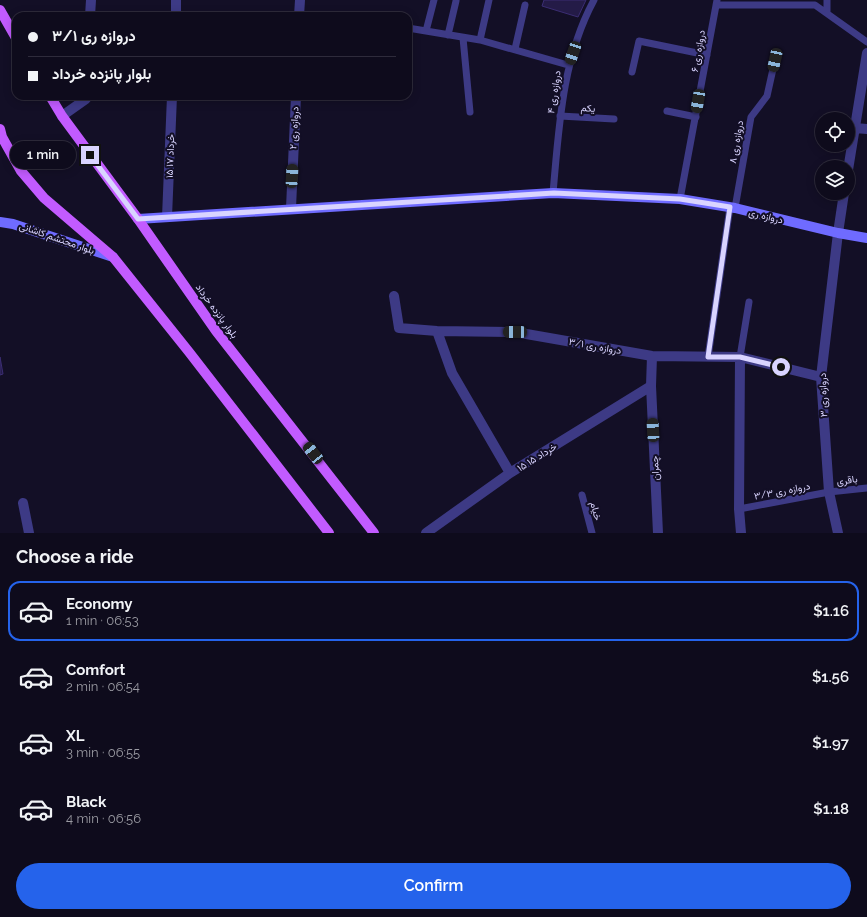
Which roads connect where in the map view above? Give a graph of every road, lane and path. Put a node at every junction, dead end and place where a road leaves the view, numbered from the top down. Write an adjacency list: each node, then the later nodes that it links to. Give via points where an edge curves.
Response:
1 (91, 0): 12 (street)
2 (176, 0): 13 (street)
3 (300, 0): 14 (street)
4 (434, 0): 18 (lane)
5 (489, 0): 21 (lane)
6 (594, 0): 27 (lane, دروازه ری ۴, via 585,16)
7 (827, 0): 15 (lane)
8 (456, 1): 19 (lane)
9 (716, 3): 15 (lane, via 815,5); 25 (lane, دروازه ری ۶)
10 (525, 5): 23 (lane)
11 (0, 10): 17 (main road)
12 (90, 12)
13 (176, 12)
14 (299, 12)
15 (827, 13): 22 (lane)
16 (412, 29): 18 (lane)
17 (12, 31)
18 (426, 31): 19 (lane)
19 (448, 35): 20 (lane)
20 (463, 38): 21 (lane); 34 (lane)
21 (480, 40): 23 (lane)
22 (867, 42)
23 (515, 49): 27 (lane)
24 (867, 53): 40 (street)
25 (707, 55): 28 (lane, via 639,40); 37 (lane, دروازه ری ۶)
26 (775, 60): 46 (lane, دروازه ری ۸, via 767,96 751,117)
27 (568, 65): 36 (lane, دروازه ری ۴)
28 (632, 72)
29 (52, 100): 35 (main road, بلوار پانزده خرداد)
30 (85, 100): 35 (street)
31 (172, 100): 47 (street, ۱۵ خرداد ۱۷)
32 (296, 100): 45 (street, دروازه ری ۲)
33 (667, 111): 37 (lane)
34 (470, 112)
35 (62, 116): 48 (main road, بلوار پانزده خرداد)
36 (560, 116): 38 (lane, یکم); 42 (lane, دروازه ری ۴)
37 (696, 117): 43 (lane, دروازه ری ۶)
38 (614, 119)
39 (0, 128): 52 (main road, via 2,137 21,171 44,198)
40 (855, 128): 41 (street)
41 (867, 129)
42 (554, 193): 43 (main road, دروازه ری); 45 (main road, دروازه ری)
43 (680, 199): 46 (main road, دروازه ری)
44 (843, 200): 50 (street, دروازه ری ۳)
45 (291, 208): 47 (main road, دروازه ری)
46 (732, 208): 50 (main road, دروازه ری); 57 (lane, دروازه ری ۸)
47 (167, 217): 48 (main road, دروازه ری)
48 (138, 219): 69 (main road, بلوار پانزده خرداد, via 216,331)
49 (0, 222): 52 (main road, بلوار محتشم کاشانی)
50 (838, 233): 51 (main road, دروازه ری); 59 (street, دروازه ری ۳)
51 (867, 238)
52 (113, 257): 68 (main road)
53 (394, 296): 55 (street, دروازه ری ۳/۱, via 399,328)
54 (749, 302): 58 (lane)
55 (437, 331): 56 (street, دروازه ری ۳/۱, via 515,332); 61 (street, via 452,372)
56 (652, 356): 57 (street, دروازه ری ۳/۱); 60 (street, چمران)
57 (708, 357): 58 (street, دروازه ری ۳/۱)
58 (740, 357): 59 (street, دروازه ری ۳/۱); 66 (street)
59 (821, 377): 63 (street, دروازه ری ۳)
60 (651, 386): 61 (street, ۱۵ خرداد ۱۵); 72 (street, چمران)
61 (510, 473): 70 (street, ۱۵ خرداد ۱۵)
62 (867, 488): 63 (lane, باقری)
63 (829, 492): 66 (lane, دروازه ری ۳/۳); 74 (street, دروازه ری ۳)
64 (582, 495): 71 (lane, خیام)
65 (23, 503): 67 (street)
66 (739, 509): 73 (street)
67 (29, 533)
68 (329, 533)
69 (374, 533)
70 (426, 533)
71 (592, 533)
72 (658, 533)
73 (740, 533)
74 (838, 533)

